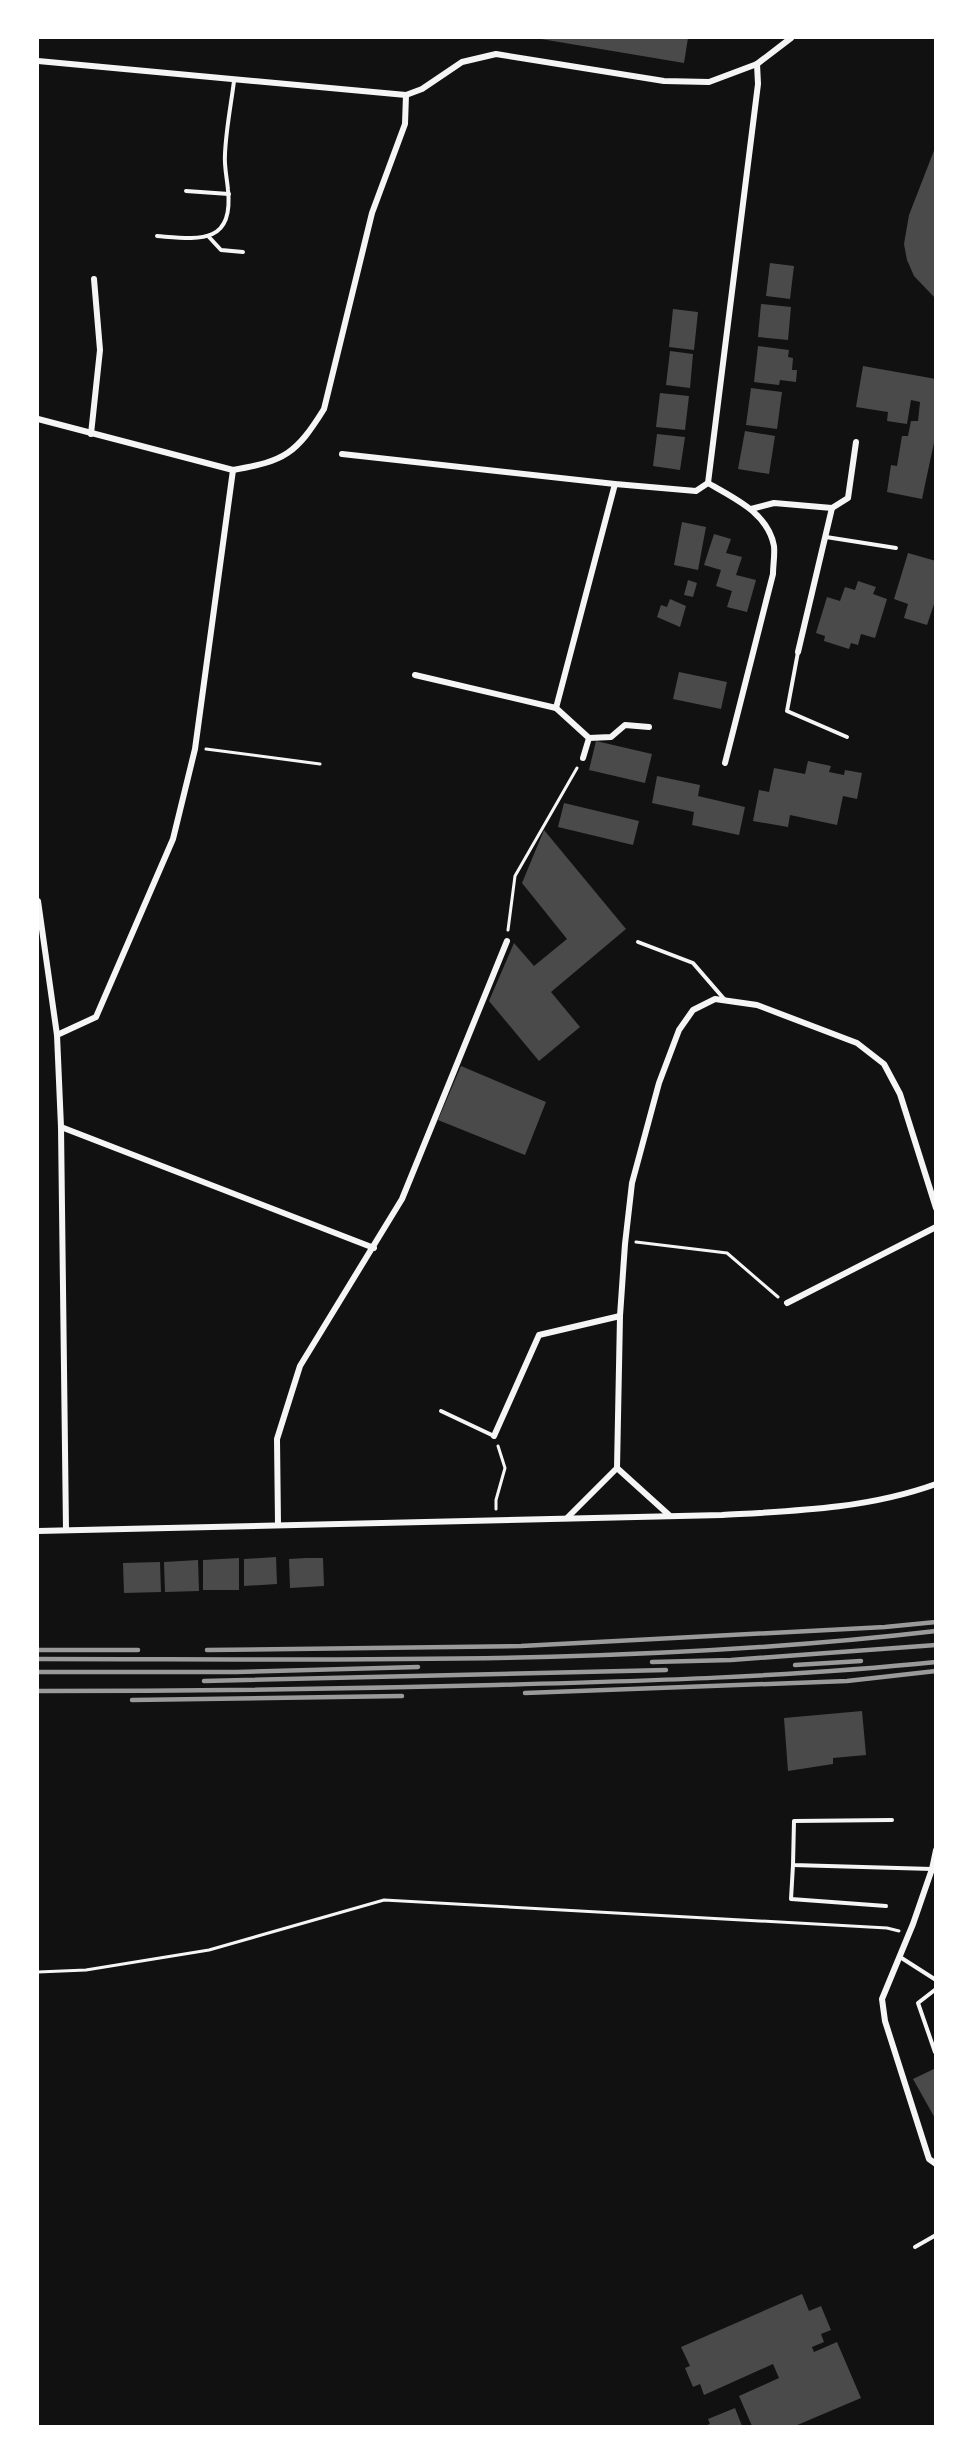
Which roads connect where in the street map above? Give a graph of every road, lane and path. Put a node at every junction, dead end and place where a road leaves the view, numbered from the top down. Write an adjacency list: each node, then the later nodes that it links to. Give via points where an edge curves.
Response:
1 (791, 38): 3 (street)
2 (38, 61): 4 (street)
3 (758, 64): 5 (street, via 709,82 664,81 496,54 462,62); 17 (street)
4 (234, 81): 5 (street); 7 (lane, via 224,156)
5 (406, 95): 16 (street, via 405,124 372,213 324,409 306,438 289,453 265,464)
6 (186, 191): 7 (lane)
7 (229, 194): 9 (lane, via 224,222)
8 (157, 236): 9 (lane, via 201,240)
9 (209, 237): 10 (lane, via 220,250)
10 (243, 252)
11 (94, 279): 13 (street, via 100,350)
12 (38, 419): 13 (street)
13 (91, 434): 16 (street)
14 (856, 442): 19 (street, via 848,498)
15 (342, 454): 18 (street)
16 (233, 470): 29 (street)
17 (708, 483): 18 (street, via 696,490); 20 (street)
18 (615, 484): 25 (street)
19 (832, 508): 20 (street, via 774,503); 21 (street)
20 (751, 509): 31 (street, via 764,523 774,545 773,574)
21 (826, 537): 22 (lane); 23 (street)
22 (896, 548)
23 (798, 652): 27 (lane, via 787,711)
24 (415, 675): 25 (street)
25 (556, 708): 28 (street)
26 (649, 727): 28 (street, via 625,725 611,737)
27 (848, 737)
28 (589, 738): 30 (street)
29 (195, 749): 32 (path, via 214,748); 37 (street, via 173,839 96,1017)
30 (583, 758): 34 (path, via 515,876)
31 (726, 763)
32 (320, 764)
33 (38, 901): 37 (street)
34 (507, 941): 42 (street, via 402,1199)
35 (638, 942): 36 (lane, via 693,963)
36 (725, 1000): 39 (street, via 757,1005 857,1043 884,1064 900,1094); 41 (street, via 715,999 693,1010 679,1030 659,1083 632,1183)
37 (57, 1035): 38 (street)
38 (61, 1127): 42 (street); 53 (street)
39 (936, 1208)
40 (936, 1227): 43 (street)
41 (625, 1241): 43 (path, via 727,1253); 44 (street)
42 (374, 1248): 52 (street, via 300,1366 277,1439)
43 (787, 1303)
44 (620, 1316): 46 (street, via 539,1335); 47 (street)
45 (441, 1411): 46 (lane)
46 (494, 1436): 51 (path, via 506,1468)
47 (616, 1468): 49 (street); 50 (street)
48 (936, 1484): 49 (street, via 832,1509)
49 (669, 1515): 50 (street)
50 (567, 1518): 51 (street)
51 (493, 1520): 52 (street)
52 (278, 1524): 53 (street)
53 (66, 1530): 54 (street)
54 (38, 1531)
55 (892, 1821): 57 (lane, via 794,1821)
56 (936, 1850): 58 (street)
57 (793, 1865): 58 (lane); 59 (lane, via 791,1899)
58 (932, 1869): 60 (street)
59 (886, 1906)
60 (909, 1933): 61 (street); 62 (path, via 887,1928 384,1900 209,1950 86,1970)
61 (899, 1957): 63 (lane); 66 (street, via 882,1999 882,2010 929,2159)
62 (38, 1972)
63 (936, 1980)
64 (936, 1989): 65 (lane, via 918,2003)
65 (935, 2052)
66 (936, 2164)
67 (936, 2235): 68 (lane)
68 (915, 2247)

